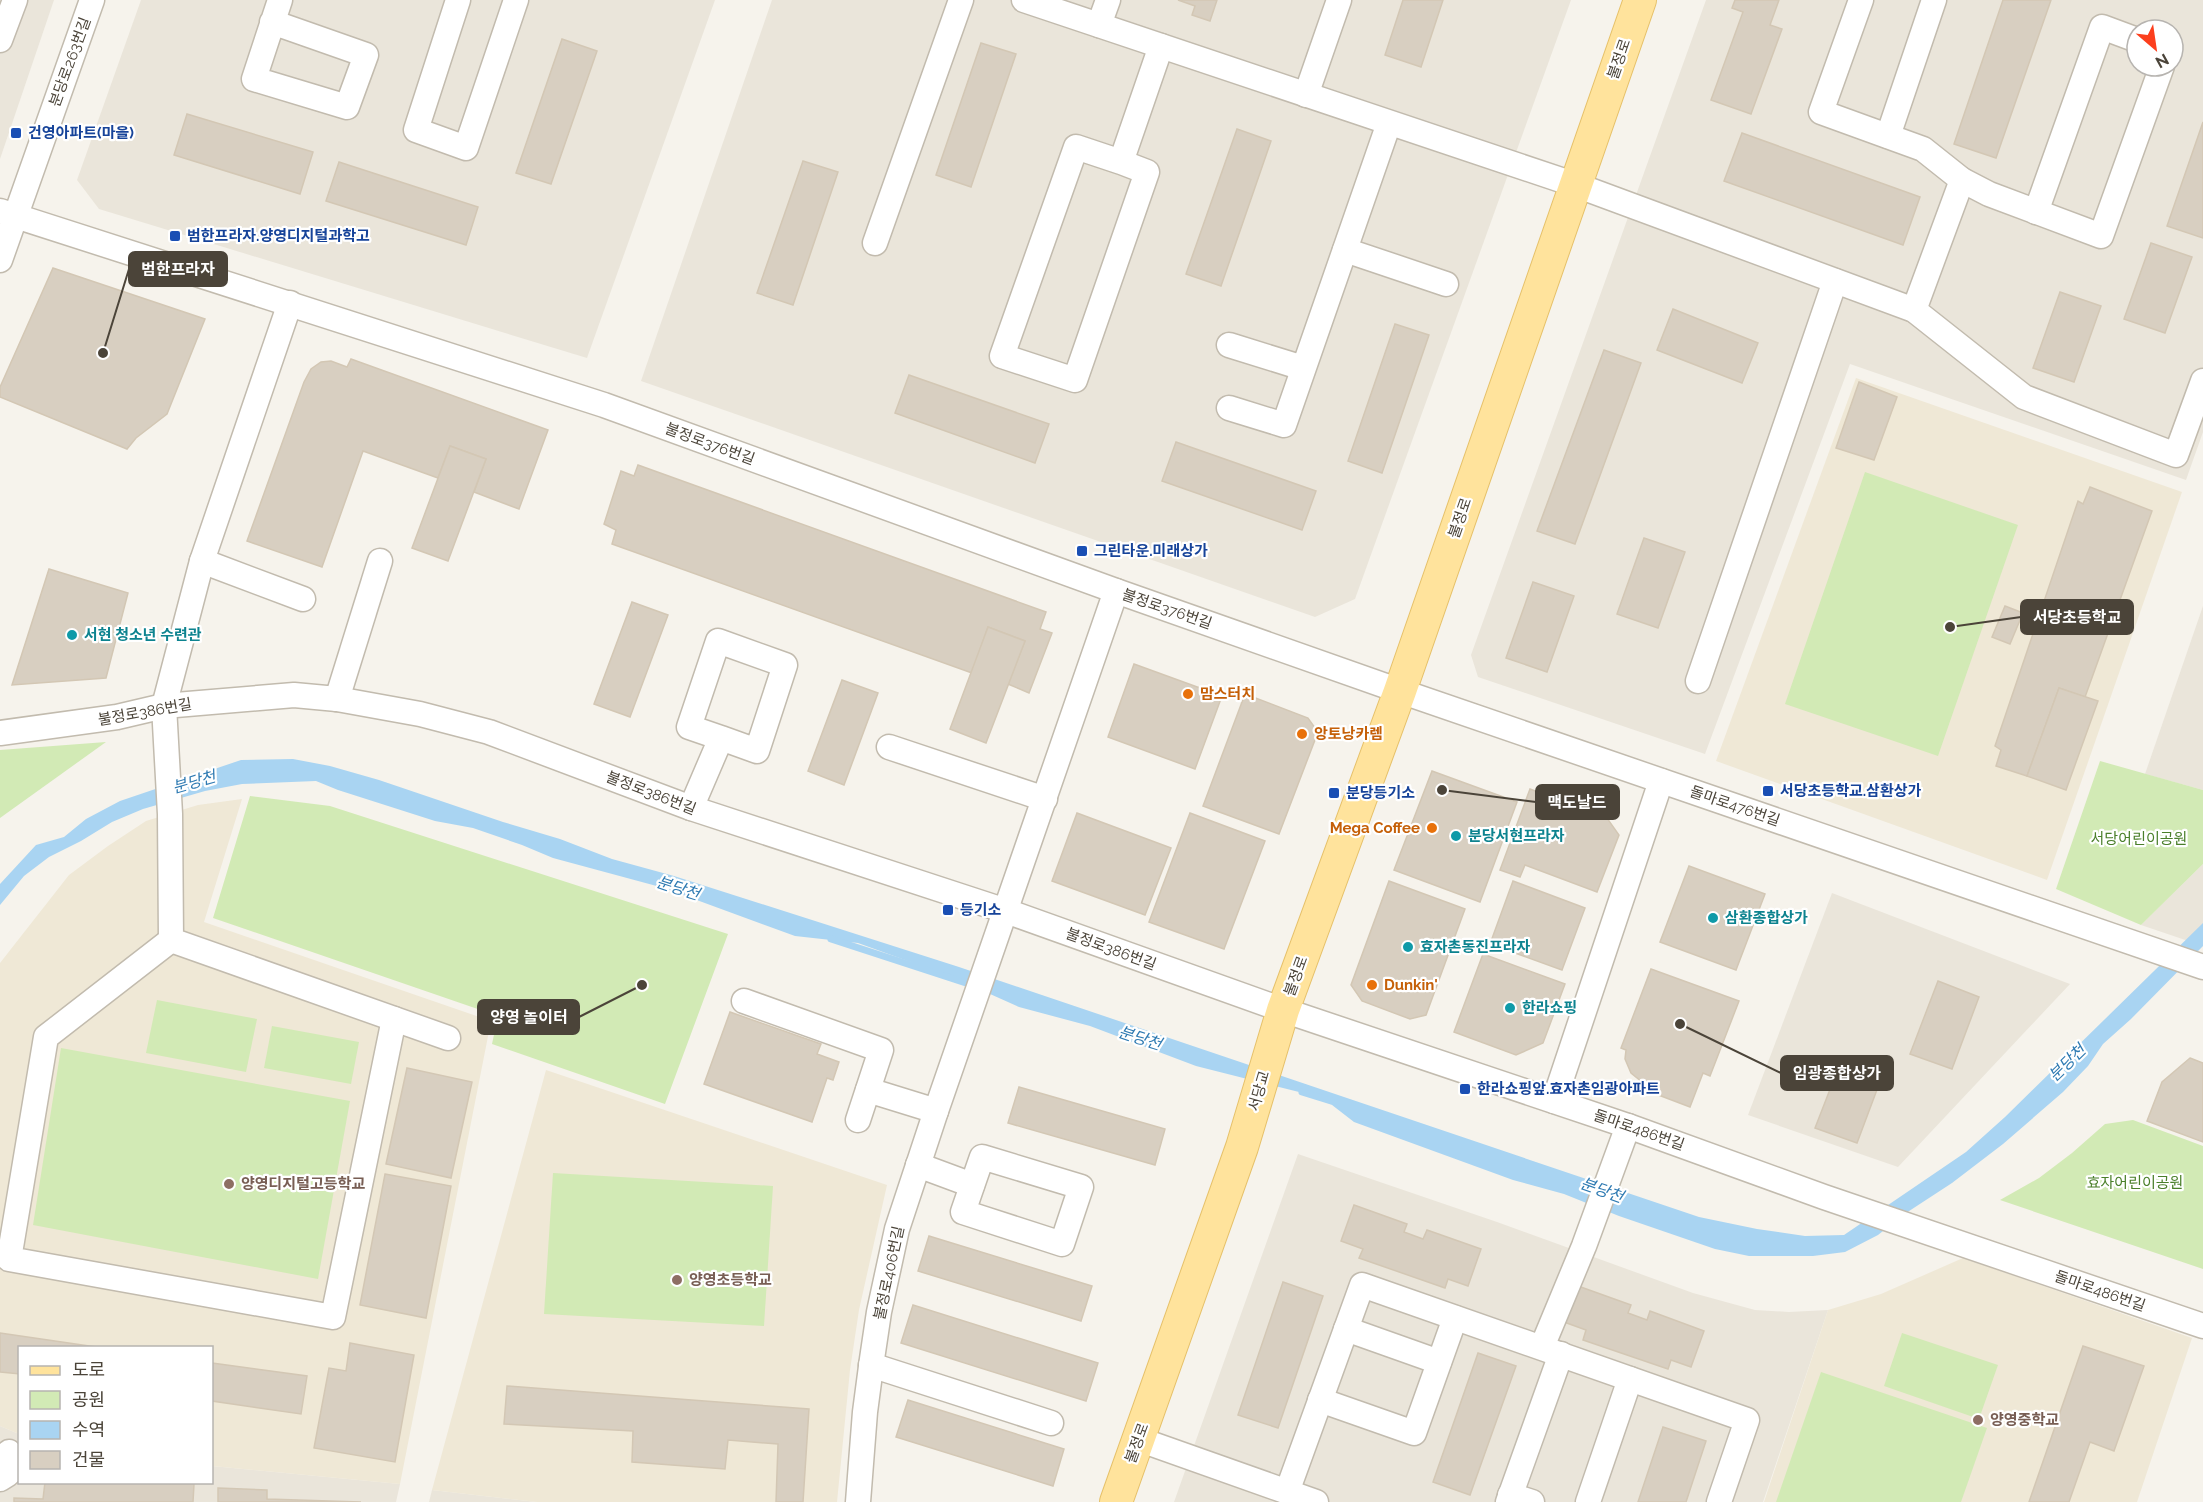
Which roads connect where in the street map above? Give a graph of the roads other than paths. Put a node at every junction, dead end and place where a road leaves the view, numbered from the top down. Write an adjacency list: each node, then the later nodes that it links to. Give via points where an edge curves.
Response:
1 (15, 0): 15 (street)
2 (92, 0): 25 (street, 분당로263번길)
3 (458, 0): 11 (street, via 416,130 466,148)
4 (961, 0): 26 (street)
5 (1024, 0): 13 (street)
6 (1108, 0): 13 (street)
7 (1339, 0): 18 (street)
8 (1640, 0): 23 (main road, 불정로)
9 (1860, 0): 20 (street, via 1821,112)
10 (1934, 0): 20 (street)
11 (513, 1)
12 (276, 11): 12 (street, via 254,79 347,107 366,55)
13 (1099, 25): 16 (street)
14 (2125, 36): 24 (street, via 2102,27)
15 (0, 40)
16 (1161, 46): 18 (street); 21 (street)
17 (2158, 78): 24 (street, via 2101,236)
18 (1306, 95): 19 (street)
19 (1389, 123): 23 (street); 27 (street)
20 (1888, 136): 22 (street, via 1923,149)
21 (1121, 162): 21 (street, via 1147,172 1075,380 1002,356 1076,147)
22 (1962, 180): 24 (street); 32 (street)
23 (1576, 185): 29 (street); 42 (main road, 불정로)
24 (2036, 212)
25 (7, 213): 28 (street, 분당로263번길); 31 (street, 불정로376번길)
26 (875, 243)
27 (1345, 250): 30 (street); 34 (street)
28 (0, 260)
29 (1835, 281): 32 (street); 41 (street)
30 (1446, 284)
31 (290, 303): 37 (street); 39 (street, 불정로376번길, via 604,405)
32 (1914, 310): 35 (street, via 2024,397 2176,455)
33 (1228, 345): 34 (street)
34 (1304, 368): 36 (street, via 1284,425)
35 (2203, 381)
36 (1229, 408)
37 (202, 561): 40 (street); 44 (street)
38 (380, 561): 43 (street)
39 (1116, 591): 42 (street, 불정로376번길); 49 (street, 불정로406번길)
40 (303, 599)
41 (1698, 681)
42 (1400, 691): 48 (street, 돌마로476번길); 56 (main road, 불정로)
43 (337, 699): 44 (street, 불정로386번길, via 294,695); 50 (street, 불정로386번길, via 489,732)
44 (165, 714): 45 (street, 불정로386번길); 52 (street)
45 (0, 733)
46 (721, 738): 46 (street, via 757,751 785,665 718,641 688,727); 50 (street)
47 (889, 747): 49 (street)
48 (1661, 781): 53 (street, 돌마로476번길); 59 (street)
49 (1045, 799): 51 (street, 불정로406번길)
50 (690, 808): 51 (street, 불정로386번길)
51 (1002, 921): 56 (street, 불정로386번길); 60 (street, 불정로406번길)
52 (171, 940): 55 (street); 55 (street, via 46,1037 9,1259 333,1317)
53 (2203, 967)
54 (744, 1001): 58 (street, via 881,1050)
55 (394, 1019): 57 (street)
56 (1279, 1023): 59 (street, 돌마로486번길); 63 (main road, 서당교)
57 (448, 1038)
58 (868, 1090): 60 (street); 61 (street)
59 (1554, 1101): 62 (street, 돌마로486번길)
60 (936, 1111): 64 (street, 불정로406번길)
61 (858, 1120)
62 (1627, 1129): 67 (street, 돌마로486번길); 69 (street)
63 (1242, 1147): 75 (main road, 불정로)
64 (918, 1165): 65 (street); 71 (street, 불정로406번길, via 897,1229)
65 (972, 1185): 65 (street, via 963,1212 1062,1244 1081,1187 982,1156)
66 (1455, 1318): 68 (street, via 1362,1285); 69 (street); 70 (street)
67 (2203, 1326)
68 (1346, 1329): 70 (street); 73 (street)
69 (1551, 1351): 72 (street); 79 (street)
70 (1439, 1362): 73 (street, via 1414,1433)
71 (871, 1365): 74 (street); 80 (street, 불정로406번길)
72 (1630, 1379): 82 (street); 83 (street, via 1748,1420)
73 (1320, 1400): 78 (street)
74 (1051, 1423)
75 (1138, 1439): 78 (street); 81 (main road, 불정로)
76 (9, 1452): 77 (street, via 8,1474)
77 (0, 1479)
78 (1299, 1498)
79 (1517, 1500)
80 (858, 1502)
81 (1116, 1502)
82 (1588, 1502)
83 (1719, 1502)

